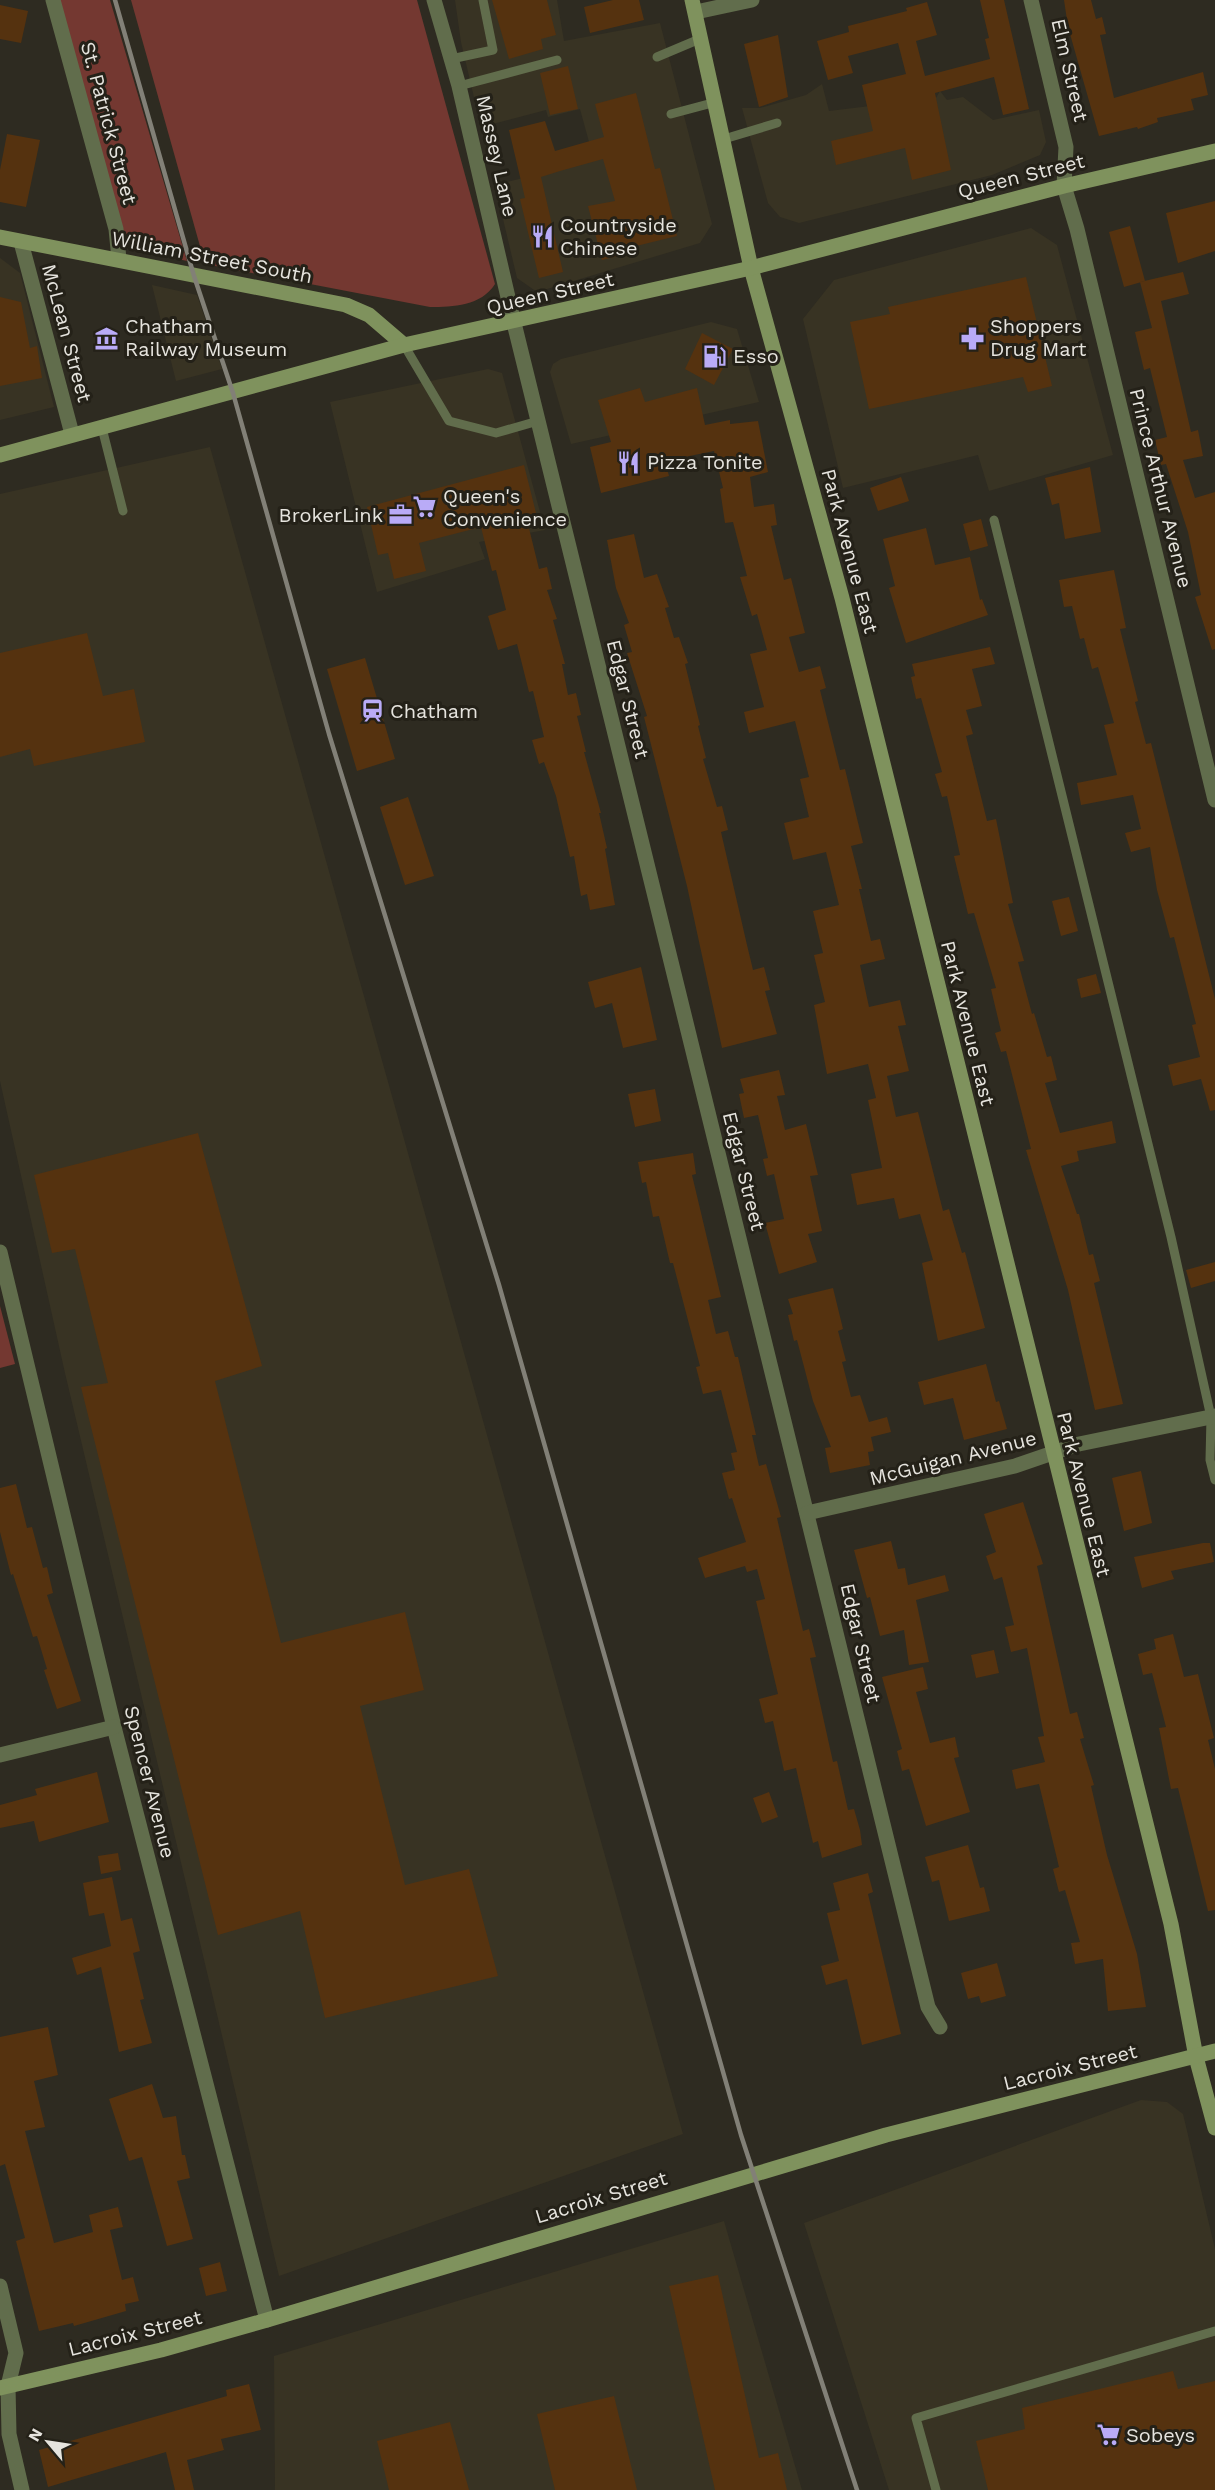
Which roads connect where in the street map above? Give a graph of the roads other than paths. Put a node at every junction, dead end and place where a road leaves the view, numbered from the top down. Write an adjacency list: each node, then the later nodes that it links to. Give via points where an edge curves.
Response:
1 (53, 0): 20 (street, St. Patrick Street, via 116,229)
2 (434, 0): 9 (street, Massey Lane)
3 (483, 0): 9 (lane, via 493,50)
4 (752, 0): 6 (street)
5 (1031, 0): 17 (street, Elm Street, via 1067,151)
6 (694, 6): 7 (main road, Park Avenue East)
7 (702, 38): 8 (lane); 12 (main road, Park Avenue East)
8 (657, 57)
9 (452, 59): 11 (street, Massey Lane)
10 (557, 60): 11 (lane)
11 (459, 86): 22 (street, Massey Lane)
12 (716, 102): 13 (lane); 15 (main road, Park Avenue East)
13 (671, 114)
14 (777, 123): 15 (lane)
15 (724, 139): 21 (main road, Park Avenue East)
16 (1215, 151): 17 (main road, Queen Street)
17 (1064, 186): 21 (main road, Queen Street); 30 (street, Prince Arthur Avenue)
18 (0, 237): 19 (main road, William Street South)
19 (21, 242): 20 (main road, William Street South); 26 (street, McLean Street)
20 (119, 259): 23 (main road, William Street South, via 346,305 369,315)
21 (751, 268): 22 (main road, Queen Street); 34 (main road, Park Avenue East, via 842,598)
22 (514, 323): 23 (main road, Queen Street); 24 (street, Edgar Street)
23 (404, 345): 24 (lane, via 449,421 496,432); 25 (main road, Queen Street)
24 (538, 421): 36 (street, Edgar Street)
25 (102, 428): 26 (main road, Queen Street); 28 (lane)
26 (72, 434): 27 (main road, Queen Street)
27 (0, 455)
28 (123, 511)
29 (994, 520): 33 (lane)
30 (1213, 782): 31 (street, Prince Arthur Avenue)
31 (1215, 800)
32 (0, 1252): 37 (street, Spencer Avenue)
33 (1213, 1416): 34 (street, McGuigan Avenue, via 1079,1444); 35 (lane, via 1210,1460)
34 (1052, 1455): 36 (street, McGuigan Avenue); 41 (main road, Park Avenue East, via 1171,1924)
35 (1215, 1480)
36 (807, 1513): 39 (street, Edgar Street, via 928,2007)
37 (114, 1727): 38 (street); 44 (street, Spencer Avenue)
38 (0, 1755)
39 (940, 2027)
40 (1215, 2051): 41 (main road, Lacroix Street)
41 (1196, 2057): 42 (main road, Park Avenue East); 44 (main road, Lacroix Street, via 886,2135)
42 (1215, 2128)
43 (0, 2286): 46 (street, via 16,2353)
44 (267, 2320): 46 (main road, Lacroix Street)
45 (1215, 2331): 48 (lane, via 916,2418)
46 (4, 2387): 47 (street, via 9,2434)
47 (22, 2490)
48 (936, 2490)

